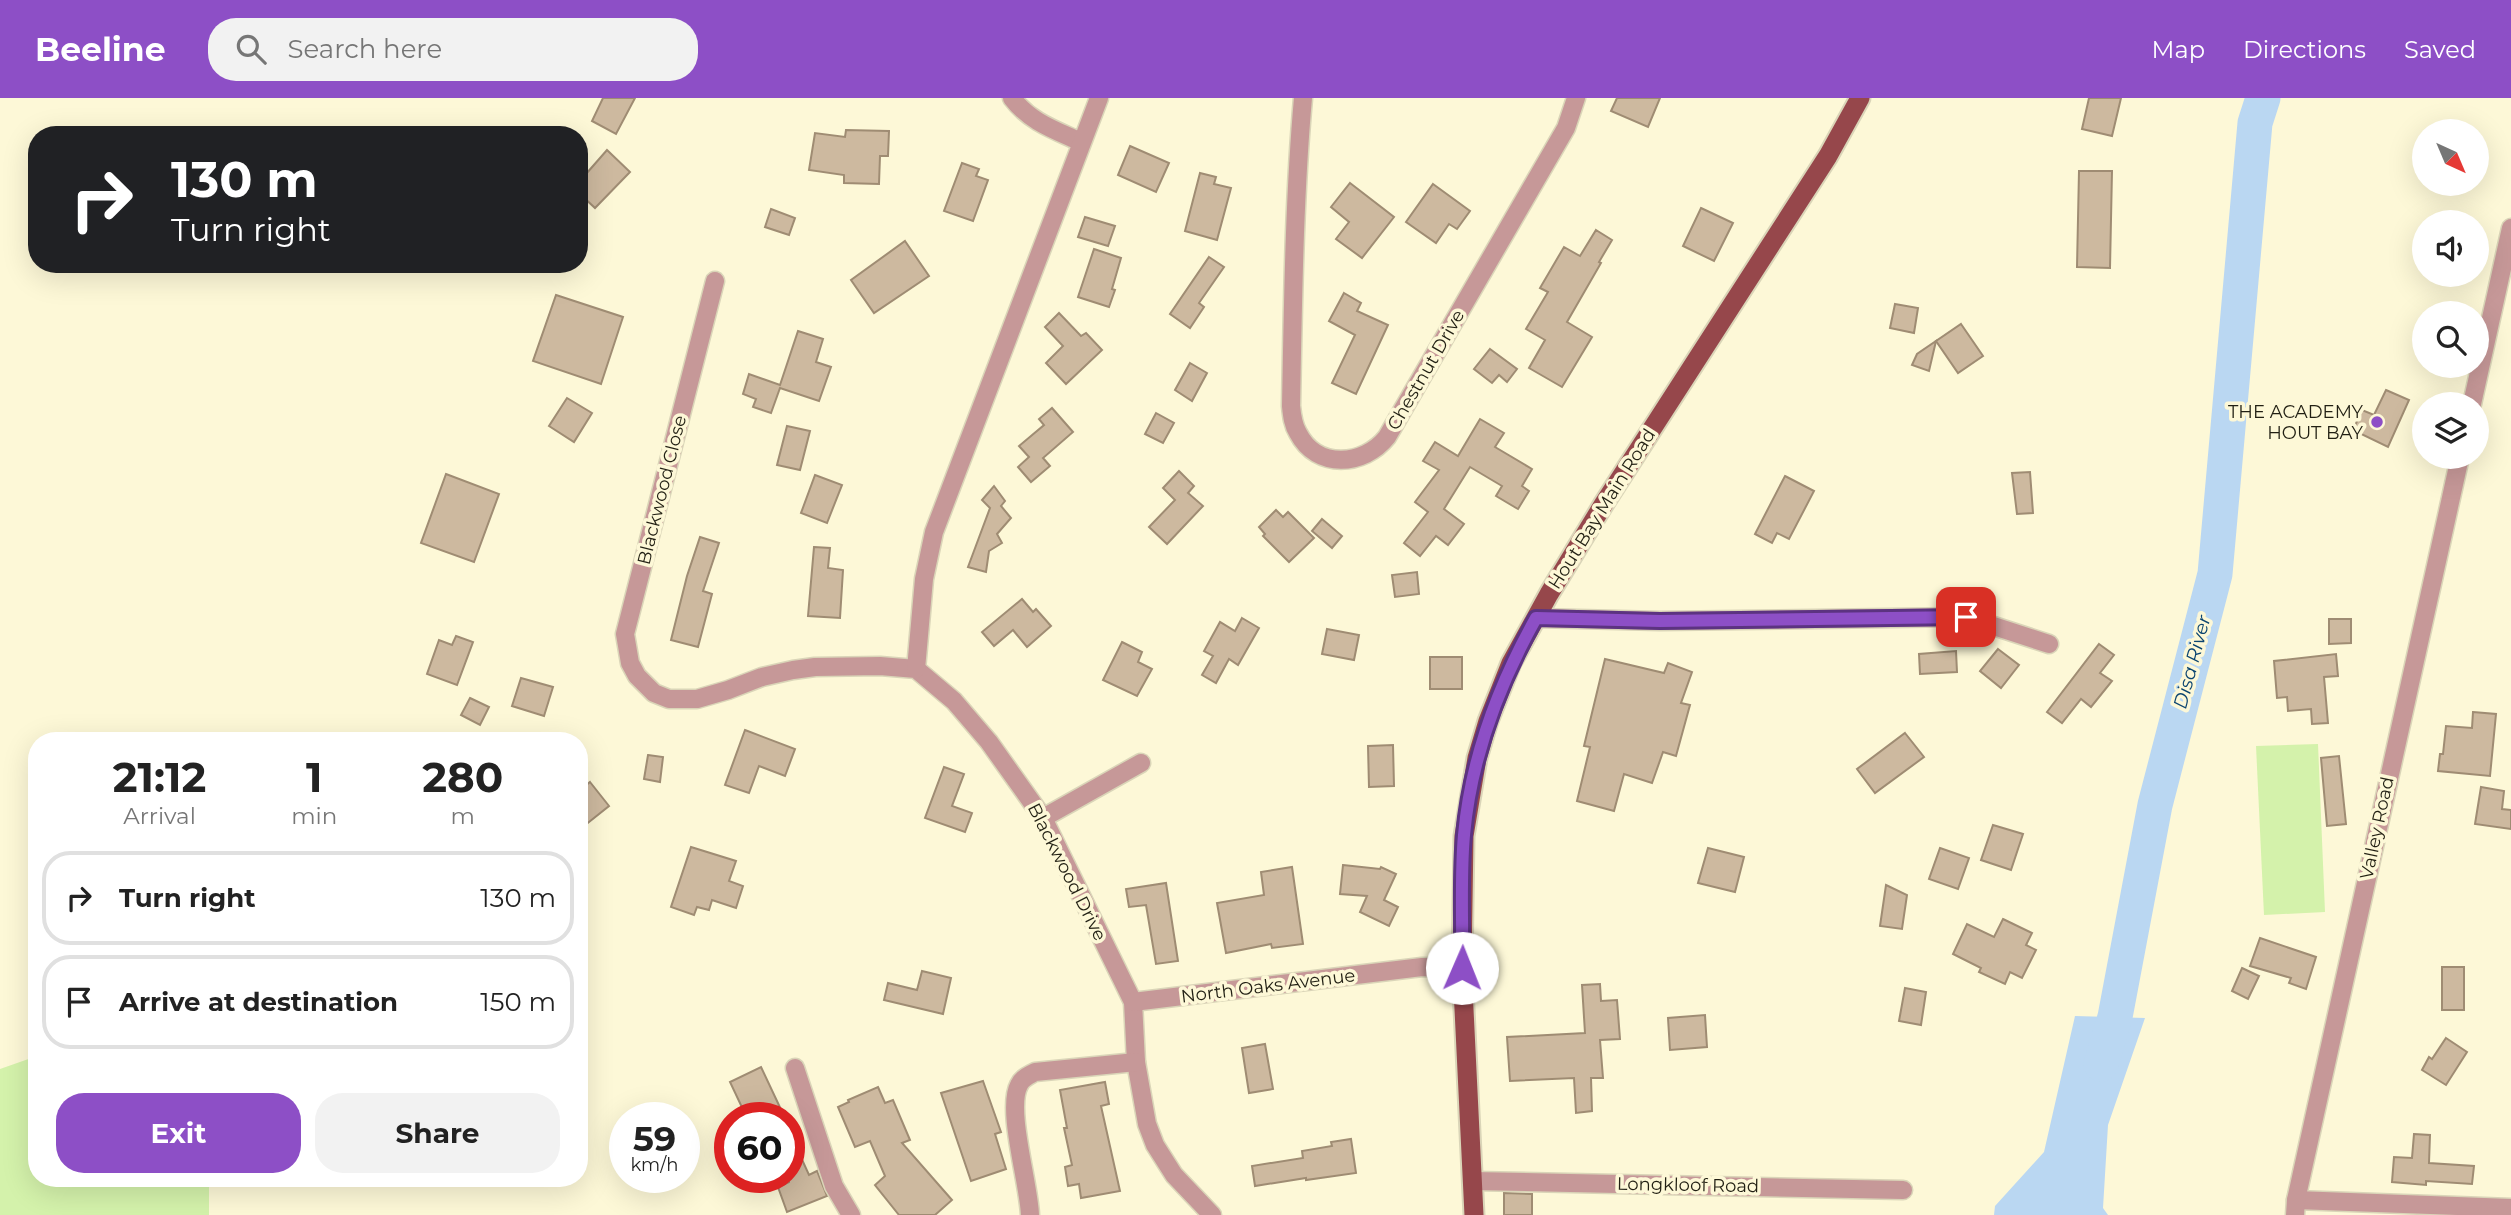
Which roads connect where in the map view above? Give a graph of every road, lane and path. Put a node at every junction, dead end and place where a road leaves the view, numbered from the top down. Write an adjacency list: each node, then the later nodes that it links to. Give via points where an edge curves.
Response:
1 (1012, 98): 6 (street, via 1041,125)
2 (1099, 98): 6 (street)
3 (1303, 98): 4 (street, Chestnut Drive, via 1291,406 1293,422 1314,452 1345,460 1364,457 1379,447 1393,428 1566,128)
4 (1576, 98)
5 (1860, 98): 11 (main road, Hout Bay Main Road, via 1828,156 1610,494)
6 (1082, 142): 13 (street, via 934,532 925,568)
7 (2511, 228): 9 (street)
8 (715, 281): 13 (street, Blackwood Close, via 625,634 630,663 654,692 669,699 697,699 769,675 815,667)
9 (2475, 392)
10 (2457, 469): 22 (street, Valley Road)
11 (1536, 618): 12 (street, via 1966,617); 16 (main road, Hout Bay Main Road, via 1511,663 1477,758 1464,836)
12 (2049, 644)
13 (916, 669): 15 (street, Blackwood Drive, via 971,719)
14 (1141, 763): 15 (street)
15 (1043, 818): 17 (street, Blackwood Drive)
16 (1462, 968): 17 (street, North Oaks Avenue, via 1422,967); 20 (main road, Hout Bay Main Road)
17 (1133, 1002): 18 (street)
18 (1136, 1062): 24 (street, via 1155,1145); 26 (street, via 1035,1072 1023,1078 1014,1109)
19 (795, 1068): 25 (street, via 834,1186)
20 (1473, 1181): 21 (street, Longkloof Road); 27 (main road, Hout Bay Main Road)
21 (1903, 1190)
22 (2296, 1208): 23 (street)
23 (2511, 1208)
24 (1206, 1214)
25 (851, 1215)
26 (1030, 1215)
27 (1474, 1215)

